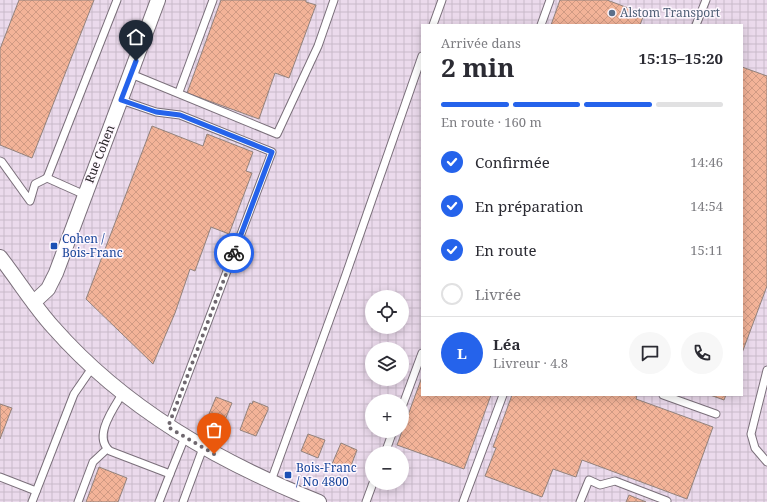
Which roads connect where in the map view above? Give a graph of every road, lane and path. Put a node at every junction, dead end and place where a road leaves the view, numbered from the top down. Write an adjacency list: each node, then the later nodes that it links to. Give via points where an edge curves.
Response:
1 (117, 0): 16 (lane)
2 (158, 0): 12 (street, Rue Cohen)
3 (213, 0): 13 (lane)
4 (334, 0): 13 (lane, via 318,46 277,134)
5 (442, 0): 8 (lane)
6 (550, 0): 9 (lane)
7 (706, 0): 10 (lane)
8 (433, 24)
9 (541, 24)
10 (696, 24)
11 (421, 59): 35 (lane)
12 (131, 74): 13 (lane); 14 (street, Rue Cohen)
13 (178, 92)
14 (121, 100): 17 (street, Rue Cohen); 28 (lane, via 156,112 180,115 272,152)
15 (0, 161): 16 (lane, via 30,201 35,184)
16 (47, 178): 17 (lane)
17 (85, 194): 19 (street, Rue Cohen, via 52,282 44,294)
18 (0, 257): 19 (street)
19 (34, 302): 21 (street, via 52,326)
20 (421, 356): 24 (lane)
21 (92, 368): 23 (street); 37 (lane, via 74,394)
22 (767, 370): 32 (lane, via 751,434 755,448)
23 (122, 394): 28 (street); 31 (lane, via 104,431)
24 (407, 394)
25 (503, 396): 45 (lane)
26 (666, 396): 27 (lane)
27 (716, 414)
28 (168, 427): 29 (street)
29 (185, 437): 30 (street); 33 (lane)
30 (204, 448): 35 (street); 42 (lane)
31 (107, 449): 33 (lane); 40 (lane, via 93,462)
32 (767, 462)
33 (170, 474): 41 (lane)
34 (0, 477): 37 (lane)
35 (271, 481): 43 (street)
36 (370, 490): 44 (lane)
37 (36, 491): 39 (lane)
38 (667, 501): 46 (lane, via 615,481 600,485 589,480)
39 (32, 502)
40 (78, 502)
41 (159, 502)
42 (183, 502)
43 (319, 502)
44 (366, 502)
45 (463, 502)
46 (580, 502)

